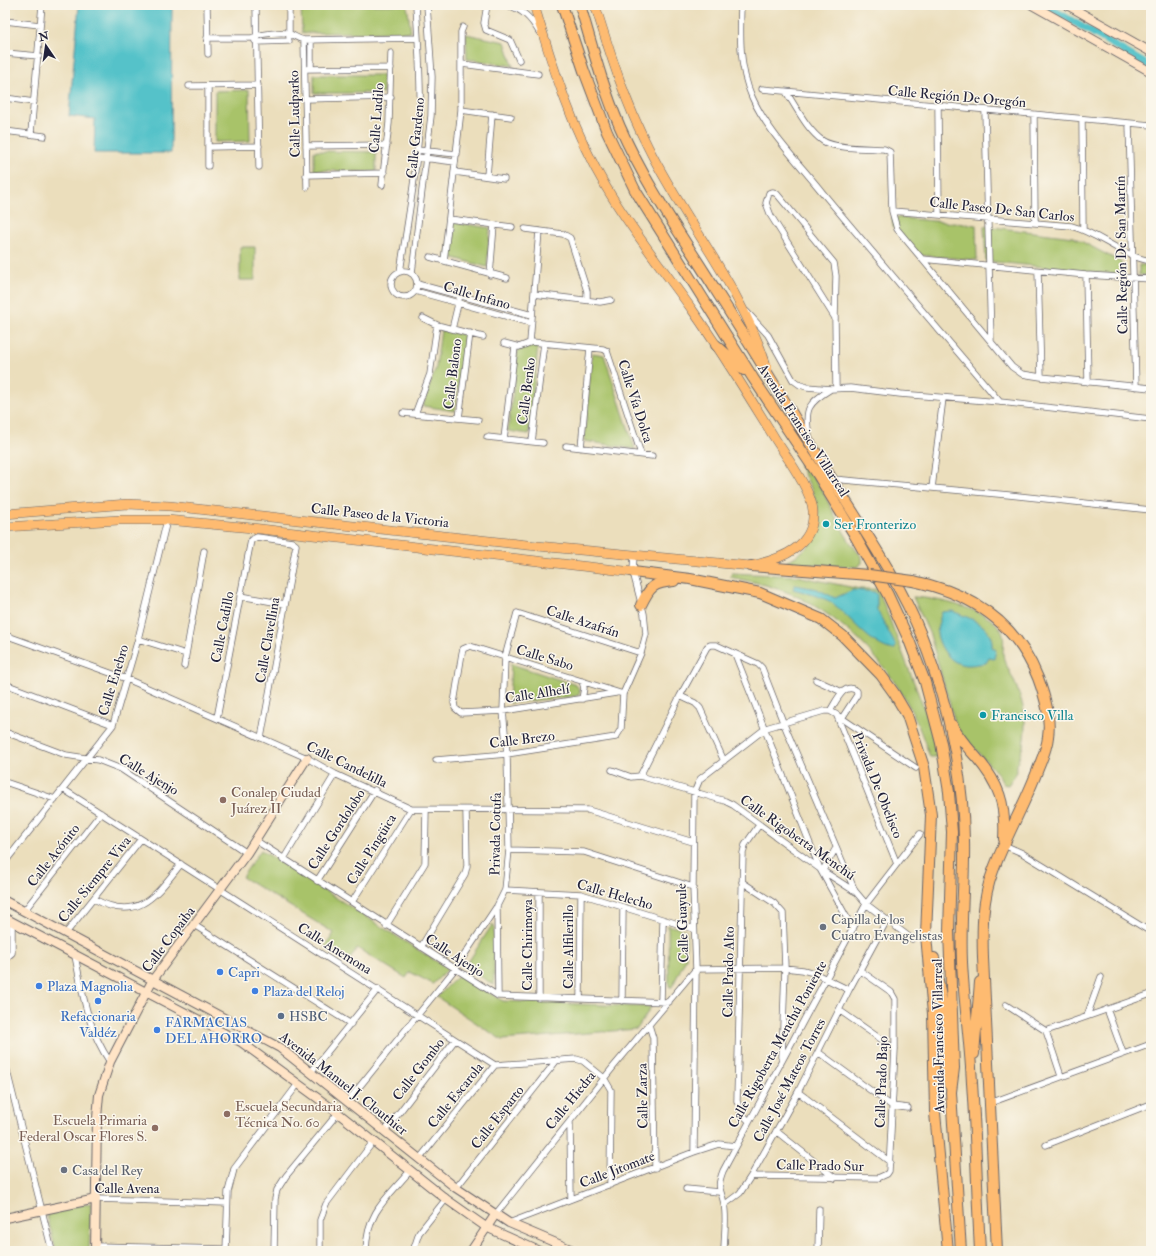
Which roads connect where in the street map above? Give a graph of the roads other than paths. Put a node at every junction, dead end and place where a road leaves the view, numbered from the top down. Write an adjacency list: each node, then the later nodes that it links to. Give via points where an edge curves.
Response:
1 (42, 5): 17 (street)
2 (207, 5): 21 (street)
3 (256, 5): 20 (street)
4 (289, 5): 19 (street)
5 (416, 5): 22 (street, Calle Gardeno)
6 (427, 5): 63 (street, Calle Gardeno, via 432,77)
7 (487, 5): 31 (street, via 484,23 486,30 510,40)
8 (507, 5): 24 (street, via 530,17)
9 (534, 5): 24 (main road)
10 (562, 5): 125 (highway, Avenida Francisco Villarreal, via 607,132 635,190)
11 (580, 5): 123 (highway, Avenida Francisco Villarreal, via 607,94 632,152 649,185)
12 (594, 5): 107 (main road, via 624,94 648,148)
13 (741, 5): 131 (street, via 742,68 752,98 760,112 850,226)
14 (1032, 5): 35 (main road)
15 (1067, 5): 26 (main road)
16 (5, 21): 17 (street)
17 (40, 25): 30 (street)
18 (462, 27): 32 (street)
19 (291, 35): 20 (street); 23 (street); 25 (street, via 289,41)
20 (254, 36): 21 (street); 25 (street)
21 (207, 38): 29 (street)
22 (418, 38): 23 (street); 62 (street, Calle Gardeno, via 420,85)
23 (308, 40): 34 (street, Calle Ludparko)
24 (545, 40): 120 (main road, via 572,118 596,170 618,207)
25 (257, 42): 37 (street)
26 (1151, 52)
27 (5, 53): 30 (street)
28 (391, 53): 33 (street, Calle Ludilo)
29 (208, 54)
30 (39, 56): 45 (street)
31 (519, 60)
32 (462, 64): 36 (street); 47 (street)
33 (391, 68): 34 (street); 42 (street, Calle Ludilo)
34 (308, 69): 44 (street, Calle Ludparko)
35 (1151, 72)
36 (538, 74)
37 (258, 85): 39 (street); 59 (street)
38 (189, 86): 39 (street)
39 (208, 86): 61 (street)
40 (762, 89): 41 (street, Calle Región De Oregón)
41 (786, 92): 46 (street, Calle Región De Oregón); 77 (street, via 809,128 824,142 889,150)
42 (391, 97): 44 (street); 58 (street, Calle Ludilo)
43 (5, 98): 45 (street)
44 (306, 99): 60 (street, Calle Ludparko)
45 (34, 102): 56 (street)
46 (938, 106): 48 (street, Calle Región De Oregón); 78 (street)
47 (461, 110): 49 (street); 64 (street)
48 (985, 111): 50 (street, Calle Región De Oregón); 80 (street)
49 (492, 114): 51 (street); 73 (street)
50 (1034, 115): 52 (street, Calle Región De Oregón); 81 (street)
51 (511, 117)
52 (1082, 119): 53 (street, Calle Región De Oregón); 85 (street)
53 (1130, 123): 54 (street, Calle Región De Oregón); 88 (street, Calle Región De San Martín)
54 (1151, 126)
55 (5, 131): 56 (street)
56 (31, 134): 57 (street)
57 (44, 136)
58 (387, 145): 60 (street); 71 (street, Calle Ludilo)
59 (259, 146): 61 (street); 69 (street)
60 (306, 146): 72 (street, Calle Ludparko)
61 (209, 147): 68 (street)
62 (417, 150): 63 (street); 65 (street, Calle Gardeno)
63 (427, 151): 64 (street); 66 (street, Calle Gardeno)
64 (456, 154): 67 (street)
65 (416, 157): 66 (street); 94 (street, Calle Gardeno)
66 (426, 159): 67 (street); 95 (street, Calle Gardeno)
67 (456, 162): 70 (street)
68 (208, 166)
69 (259, 167)
70 (455, 172): 73 (street); 79 (street)
71 (384, 173): 72 (street); 75 (street, Calle Ludilo)
72 (306, 175): 76 (street, Calle Ludparko)
73 (487, 176): 74 (street)
74 (504, 179)
75 (382, 185)
76 (306, 187)
77 (892, 211): 78 (street, Calle Paseo De San Carlos); 89 (street, via 896,229)
78 (939, 214): 80 (street, Calle Paseo De San Carlos)
79 (449, 219): 82 (street); 90 (street)
80 (989, 219): 81 (street, Calle Paseo De San Carlos); 92 (street)
81 (1035, 222): 85 (street, Calle Paseo De San Carlos)
82 (494, 225): 83 (street); 96 (street)
83 (512, 227)
84 (525, 229): 86 (street)
85 (1083, 229): 88 (street, Calle Paseo De San Carlos)
86 (539, 231): 103 (street); 105 (street, via 563,234 570,238 587,291)
87 (430, 256): 90 (street)
88 (1133, 256): 91 (street, Calle Paseo De San Carlos); 99 (street, Calle Región De San Martín)
89 (922, 259): 92 (street); 116 (street)
90 (444, 261): 96 (street)
91 (1151, 261)
92 (990, 265): 93 (street); 116 (street)
93 (1038, 270): 97 (street); 124 (street)
94 (400, 272): 95 (street); 102 (street, via 393,278 393,290 404,297)
95 (412, 274): 101 (street)
96 (490, 275): 98 (street)
97 (1086, 275): 99 (street); 126 (street)
98 (507, 278)
99 (1133, 278): 100 (street); 127 (street, Calle Región De San Martín)
100 (1151, 279)
101 (417, 284): 102 (street); 104 (street, Calle Infano)
102 (415, 291): 104 (street, Calle Infano)
103 (534, 294): 105 (street); 108 (street)
104 (459, 299): 108 (street, Calle Infano); 111 (street, Calle Infano); 113 (street)
105 (587, 299): 106 (street, via 600,302)
106 (611, 300)
107 (742, 307): 123 (main road, via 759,342); 129 (street, via 768,335 792,380 807,387)
108 (532, 315): 111 (street)
109 (424, 318): 112 (street)
110 (834, 318): 110 (street, via 834,263 777,194 769,193 766,203 771,216); 129 (street)
111 (531, 323): 117 (street)
112 (437, 324): 113 (street); 133 (street, via 430,374)
113 (452, 329): 114 (street)
114 (470, 333): 115 (street); 134 (street, Calle Balono)
115 (483, 337)
116 (991, 341): 124 (street, via 1017,372)
117 (530, 342): 119 (street); 121 (street)
118 (504, 343): 121 (street)
119 (544, 343): 122 (street); 140 (street, Calle Benko)
120 (716, 345): 125 (highway); 155 (main road, via 786,456 813,509 811,530 797,548 782,557)
121 (515, 347): 138 (street)
122 (590, 348): 143 (street); 144 (street, Calle Vía Dolca, via 603,349 609,354)
123 (769, 374): 139 (highway, Avenida Francisco Villarreal)
124 (1040, 377): 126 (street)
125 (753, 378): 296 (highway, Avenida Francisco Villarreal, via 818,475 888,595 909,640 934,711 949,792 952,832 949,931 954,1068)
126 (1088, 382): 127 (street)
127 (1136, 387): 128 (street)
128 (1151, 388)
129 (833, 389): 130 (street, via 850,388); 139 (street, via 816,400 808,410)
130 (943, 398): 131 (street); 147 (street)
131 (1000, 402): 135 (street)
132 (403, 412): 133 (street)
133 (416, 414): 134 (street)
134 (459, 418): 136 (street)
135 (1151, 419)
136 (478, 420)
137 (487, 437): 138 (street)
138 (504, 439): 140 (street)
139 (810, 441): 146 (highway, Avenida Francisco Villarreal)
140 (532, 442): 141 (street)
141 (544, 443)
142 (566, 446): 143 (street, Calle Vía Dolca)
143 (580, 448): 144 (street, Calle Vía Dolca)
144 (640, 454): 145 (street, Calle Vía Dolca)
145 (652, 456)
146 (833, 479): 147 (street); 177 (highway, Avenida Francisco Villarreal, via 921,634)
147 (932, 488): 148 (street)
148 (1151, 510)
149 (5, 514): 154 (main road, Calle Paseo de la Victoria, via 127,504 170,506 527,545)
150 (167, 520): 151 (main road, Calle Paseo de la Victoria, via 119,520); 156 (main road, Calle Paseo de la Victoria); 163 (street, Calle Enebro)
151 (5, 527)
152 (251, 540): 158 (street, Calle Cadillo); 159 (street, Calle Clavellina, via 257,538 292,542 296,545)
153 (204, 551): 165 (street)
154 (634, 554): 155 (main road, Calle Paseo de la Victoria); 156 (street)
155 (751, 566): 213 (highway, bridge, via 869,575 937,586 992,614 1008,629 1023,647 1041,685 1048,715 1048,737 1034,779)
156 (633, 572): 157 (highway); 160 (street)
157 (690, 579): 160 (highway, via 656,584); 237 (highway, via 760,593 821,619 844,636 881,675 894,693 907,715 917,742 928,790 931,841)
158 (240, 596): 159 (street); 183 (street, Calle Cadillo)
159 (285, 604): 188 (street, Calle Clavellina)
160 (641, 605): 164 (street, via 646,634)
161 (517, 613): 164 (street, Calle Azafrán); 167 (street, Privada Cotufa)
162 (5, 635): 169 (street, Calle Candelilla)
163 (138, 639): 165 (street); 169 (street, Calle Enebro)
164 (642, 653): 175 (street)
165 (186, 654): 168 (street)
166 (736, 654): 176 (street, via 710,645); 184 (street, via 762,668); 186 (street)
167 (505, 657): 171 (street, Calle Sabo); 179 (street, Privada Cotufa); 181 (street, Calle Sabo, via 470,646 464,649 454,703 454,708)
168 (184, 666)
169 (127, 679): 183 (street, Calle Candelilla); 185 (street, Calle Enebro)
170 (816, 680): 173 (street)
171 (582, 681): 174 (street, Calle Sabo); 178 (street)
172 (5, 684): 185 (street)
173 (842, 692): 180 (street); 182 (street, via 851,688 858,693)
174 (616, 693): 175 (street, Calle Sabo); 178 (street, Calle Alhelí)
175 (623, 694): 189 (street, Calle Brezo, via 621,729 616,737)
176 (680, 696): 193 (street, via 700,708); 197 (street)
177 (942, 698): 213 (highway, via 955,731 992,776 999,791 1004,812); 293 (highway, Avenida Francisco Villarreal, via 960,777 963,810 962,953)
178 (582, 699): 179 (street, Calle Alhelí)
179 (503, 711): 181 (street, Calle Alhelí); 189 (street, Privada Cotufa)
180 (830, 711): 182 (street); 184 (street)
181 (461, 713)
182 (840, 717): 194 (street, Privada De Obelisco); 220 (street, Privada De Obelisco)
183 (217, 718): 188 (street, Calle Candelilla)
184 (783, 722): 186 (street); 214 (street)
185 (113, 724): 191 (street, Calle Enebro)
186 (766, 728): 193 (street, Calle Guayule); 221 (street)
187 (5, 732): 191 (street, Calle Ajenjo, via 66,755)
188 (261, 738): 190 (street, Calle Candelilla)
189 (507, 754): 192 (street, Calle Brezo); 204 (street, Privada Cotufa)
190 (307, 758): 196 (street, Calle Candelilla); 211 (main road, Calle Copaiba)
191 (87, 759): 199 (street, Calle Enebro); 216 (street, Calle Ajenjo, via 110,764 127,773)
192 (436, 760)
193 (724, 760): 201 (street, Calle Guayule, via 700,779)
194 (916, 768)
195 (612, 770): 197 (street, Calle Rigoberta Menchú, via 631,777)
196 (335, 774): 200 (street, Calle Candelilla); 217 (street)
197 (640, 776): 201 (street, Calle Rigoberta Menchú)
198 (5, 782): 202 (street)
199 (63, 789): 202 (street, Calle Enebro); 207 (street, Calle Anemona)
200 (374, 790): 203 (street, Calle Candelilla); 222 (street, Calle Gordolobo)
201 (694, 793): 208 (street, Calle Rigoberta Menchú, via 725,801); 212 (street, Calle Guayule)
202 (55, 799): 218 (street, Calle Enebro)
203 (411, 809): 205 (street, Calle Candelilla); 232 (street, Calle Pingüica)
204 (508, 809): 206 (street, Calle Candelilla); 212 (street, Calle Candelilla, via 588,810); 215 (street, Privada Cotufa)
205 (426, 810): 206 (street, Calle Candelilla); 242 (street, via 425,863)
206 (466, 810): 248 (street, via 465,874)
207 (101, 813): 210 (street, Calle Anemona); 236 (street, Calle Acónito)
208 (759, 825): 221 (street, Calle Rigoberta Menchú); 223 (street, Calle Prado Alto, via 745,845)
209 (920, 834): 220 (street)
210 (141, 839): 219 (street, Calle Anemona); 230 (street, Calle Siempre Viva)
211 (255, 840): 216 (main road, Calle Copaiba); 217 (street, Calle Ajenjo)
212 (693, 842): 224 (street, Calle Guayule)
213 (1004, 845): 245 (street, via 1022,853); 250 (highway, via 992,871 983,910)
214 (836, 848): 221 (street); 227 (street)
215 (509, 850): 224 (street, via 584,852); 226 (street, Privada Cotufa)
216 (247, 853): 225 (main road, Calle Copaiba)
217 (283, 860): 222 (street, Calle Ajenjo)
218 (5, 862)
219 (181, 864): 225 (street, Calle Anemona); 230 (street, via 157,894 147,902 120,909 109,908)
220 (897, 864): 233 (street)
221 (821, 869): 227 (street, Calle Rigoberta Menchú); 243 (street)
222 (317, 880): 232 (street, Calle Ajenjo)
223 (742, 882): 252 (street, via 774,903 783,913); 255 (street, Calle Prado Alto)
224 (693, 887): 244 (street, Calle Guayule)
225 (221, 890): 241 (main road, Calle Copaiba); 260 (street, Calle Anemona)
226 (505, 890): 228 (street, Calle Helecho); 234 (street, Privada Cotufa)
227 (855, 891): 233 (street)
228 (539, 892): 229 (street, Calle Helecho); 265 (street, Calle Chirimoya)
229 (581, 894): 235 (street, Calle Helecho); 266 (street, Calle Alfilerillo)
230 (94, 899): 246 (street, Calle Siempre Viva)
231 (5, 901): 236 (main road, Avenida Manuel J. Clouthier)
232 (352, 902): 242 (street, Calle Ajenjo)
233 (866, 904): 239 (street); 243 (street, Calle Rigoberta Menchú Poniente)
234 (497, 906): 253 (street, Privada Cotufa); 264 (street)
235 (623, 907): 240 (street, Calle Helecho); 267 (street)
236 (24, 911): 246 (main road, Avenida Manuel J. Clouthier)
237 (926, 913): 296 (highway, via 942,1003 946,1072); 345 (highway, via 933,1014 935,1113)
238 (9, 920): 249 (main road, Avenida Manuel J. Clouthier); 251 (street, via 12,953)
239 (887, 920): 247 (street); 256 (street, Calle José Mateos Torres)
240 (663, 921): 244 (street, Calle Helecho); 268 (street)
241 (194, 925): 259 (main road, Calle Copaiba); 275 (street)
242 (386, 926): 248 (street, Calle Ajenjo)
243 (853, 928): 258 (street, Calle Rigoberta Menchú Poniente)
244 (694, 929): 254 (street, Calle Guayule)
245 (1151, 932)
246 (66, 933): 259 (main road, Avenida Manuel J. Clouthier)
247 (912, 939)
248 (421, 948): 253 (street, Calle Ajenjo)
249 (75, 956): 262 (main road, Avenida Manuel J. Clouthier); 287 (street, via 92,1029)
250 (983, 958): 293 (highway); 300 (highway)
251 (5, 959)
252 (785, 968): 255 (street); 258 (street, via 803,970); 286 (street)
253 (454, 969): 264 (street, Calle Ajenjo); 273 (street, Privada Cotufa)
254 (696, 969): 255 (street); 269 (street, Calle Hiedra); 310 (street, Calle Guayule)
255 (740, 969): 304 (street, Calle Prado Alto, via 737,1101 741,1113)
256 (861, 971): 261 (street, Calle José Mateos Torres); 282 (street, Calle Prado Bajo, via 890,992 895,999)
257 (1101, 977): 274 (street)
258 (826, 979): 261 (street); 286 (street, Calle Rigoberta Menchú Poniente)
259 (152, 981): 262 (main road, Calle Copaiba); 277 (main road, Avenida Manuel J. Clouthier)
260 (378, 990): 273 (street, Calle Anemona); 275 (street)
261 (849, 990): 272 (street, Calle José Mateos Torres)
262 (146, 993): 280 (main road, Avenida Manuel J. Clouthier); 287 (main road, Calle Copaiba)
263 (1151, 994): 271 (street)
264 (498, 996): 265 (street, Calle Ajenjo)
265 (539, 998): 266 (street, Calle Ajenjo)
266 (580, 999): 267 (street, Calle Ajenjo)
267 (622, 1000): 268 (street, Calle Ajenjo)
268 (661, 1001): 269 (street, Calle Ajenjo)
269 (669, 1002): 276 (street, Calle Hiedra)
270 (1006, 1005): 278 (street)
271 (1106, 1009): 274 (street); 284 (street)
272 (839, 1010): 282 (street); 283 (street, Calle José Mateos Torres)
273 (416, 1015): 279 (street, Calle Anemona); 297 (street, Privada Cotufa)
274 (1087, 1016): 278 (street)
275 (351, 1024): 290 (street)
276 (649, 1025): 292 (street, Calle Hiedra); 313 (street, Calle Zarza, via 654,1038)
277 (248, 1030): 280 (main road); 290 (main road, Avenida Manuel J. Clouthier, via 280,1048)
278 (1046, 1031): 291 (street)
279 (455, 1040): 289 (street, Calle Anemona); 305 (street, Calle Gombo)
280 (241, 1042): 294 (main road, Avenida Manuel J. Clouthier)
281 (1151, 1044): 284 (street)
282 (895, 1050): 299 (street, Calle Prado Bajo)
283 (818, 1052): 295 (street, Calle José Mateos Torres); 299 (street)
284 (1123, 1053): 291 (street)
285 (557, 1060): 289 (street); 292 (street, via 582,1061); 319 (street, Calle Esparto)
286 (782, 1060): 304 (street, Calle Rigoberta Menchú Poniente)
287 (110, 1062): 322 (main road, Calle Copaiba, via 99,1095)
288 (5, 1063): 327 (street)
289 (495, 1065): 311 (street, Calle Escarola)
290 (311, 1072): 297 (main road, Avenida Manuel J. Clouthier)
291 (1061, 1076): 300 (street)
292 (604, 1078): 303 (street, Calle Hiedra); 318 (street, via 611,1090)
293 (972, 1082): 347 (highway, Avenida Francisco Villarreal)
294 (298, 1084): 302 (main road, Avenida Manuel J. Clouthier); 325 (street, via 234,1169)
295 (798, 1092): 306 (street, Calle José Mateos Torres); 312 (street)
296 (951, 1092): 346 (highway, Avenida Francisco Villarreal)
297 (347, 1102): 305 (main road, Avenida Manuel J. Clouthier)
298 (1151, 1104): 308 (street)
299 (892, 1106): 301 (street); 312 (street, Calle Prado Bajo)
300 (990, 1107): 348 (highway)
301 (908, 1108)
302 (338, 1113): 307 (main road, Avenida Manuel J. Clouthier); 336 (street, via 277,1190)
303 (570, 1121): 324 (street); 329 (street, Calle Hiedra)
304 (749, 1121): 309 (street, Calle Rigoberta Menchú Poniente)
305 (385, 1131): 311 (main road, Avenida Manuel J. Clouthier)
306 (776, 1131): 316 (street, Calle José Mateos Torres); 317 (street)
307 (373, 1142): 314 (main road, Avenida Manuel J. Clouthier); 337 (street, via 326,1204 320,1220)
308 (1046, 1145)
309 (735, 1146): 310 (street, Calle Jitomate, via 719,1144); 321 (street, Calle Rigoberta Menchú Poniente, via 720,1180)
310 (694, 1152): 313 (street, Calle Jitomate)
311 (420, 1158): 319 (main road, Avenida Manuel J. Clouthier)
312 (890, 1162): 315 (street, Calle Prado Bajo)
313 (655, 1168): 318 (street, Calle Jitomate)
314 (410, 1171): 323 (main road, Avenida Manuel J. Clouthier); 338 (street, via 372,1217)
315 (887, 1174): 317 (street, Calle Prado Sur, via 878,1178)
316 (751, 1176): 317 (street, Calle Prado Sur); 326 (street, Calle José Mateos Torres, via 740,1193)
317 (835, 1178)
318 (610, 1185): 324 (street, Calle Jitomate)
319 (456, 1188): 329 (main road, Avenida Manuel J. Clouthier)
320 (686, 1189): 321 (street)
321 (719, 1192): 326 (street)
322 (96, 1199): 325 (street, Calle Avena); 327 (main road, Calle Avena); 333 (main road, Calle Copaiba)
323 (446, 1199): 332 (main road, Avenida Manuel J. Clouthier); 339 (street, via 419,1233)
324 (570, 1199): 331 (street, Calle Jitomate)
325 (227, 1203): 334 (street)
326 (724, 1205): 343 (street)
327 (42, 1209): 330 (main road, Calle Avena); 335 (street)
328 (819, 1209): 344 (street)
329 (495, 1215): 331 (main road, Avenida Manuel J. Clouthier); 332 (main road, Calle Hiedra)
330 (5, 1218)
331 (510, 1223): 342 (main road, Avenida Manuel J. Clouthier)
332 (486, 1227): 340 (main road, Calle Hiedra); 341 (main road, Avenida Manuel J. Clouthier)
333 (95, 1249): 334 (street)
334 (226, 1250)
335 (52, 1251)
336 (274, 1251)
337 (320, 1251)
338 (366, 1251)
339 (414, 1251)
340 (471, 1251)
341 (539, 1251)
342 (575, 1251)
343 (724, 1251)
344 (818, 1251)
345 (948, 1251)
346 (961, 1251)
347 (980, 1251)
348 (997, 1251)

